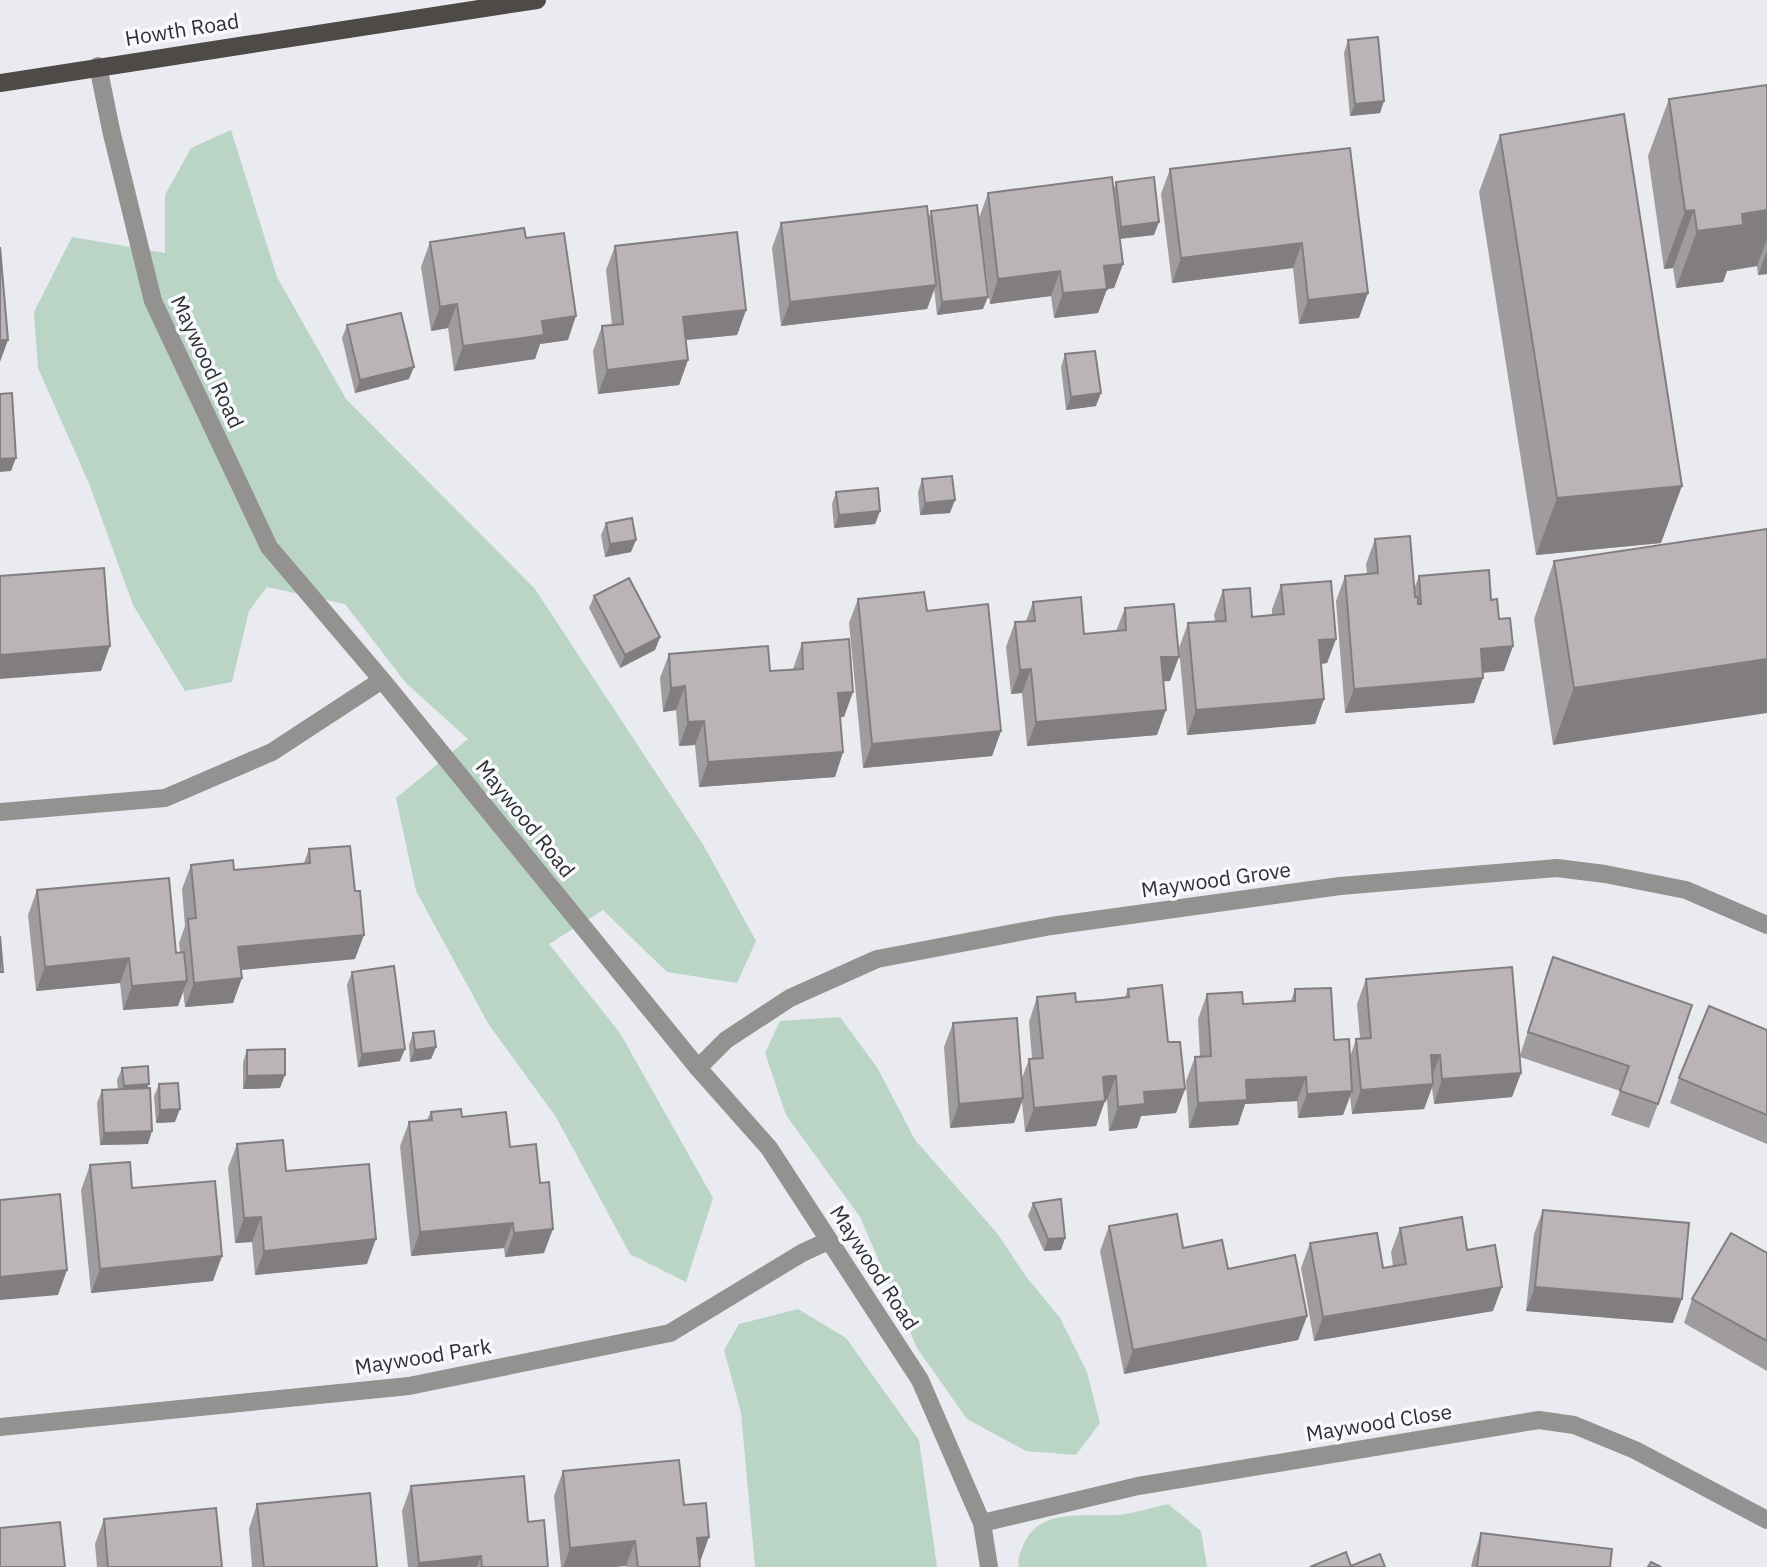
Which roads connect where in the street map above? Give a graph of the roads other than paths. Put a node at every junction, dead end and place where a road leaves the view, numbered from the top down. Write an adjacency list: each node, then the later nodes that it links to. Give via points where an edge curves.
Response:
1 (537, 0): 2 (main road, Howth Road)
2 (98, 66): 3 (main road, Howth Road); 4 (street, Maywood Road, via 153,301 270,547)
3 (0, 83)
4 (382, 680): 5 (street, via 272,752 165,798); 7 (street, Maywood Road)
5 (0, 812)
6 (1767, 925): 7 (street, Maywood Grove, via 1686,890 1557,868 1326,888 1051,926 877,959 790,998 726,1040)
7 (698, 1068): 8 (street, Maywood Road, via 769,1148)
8 (828, 1241): 9 (street, Maywood Park, via 670,1333 409,1386); 11 (street, Maywood Road, via 920,1380)
9 (0, 1427)
10 (1767, 1520): 11 (street, Maywood Close, via 1635,1450 1574,1424 1539,1420 1138,1486)
11 (982, 1523): 12 (street, Maywood Road)
12 (989, 1567)

